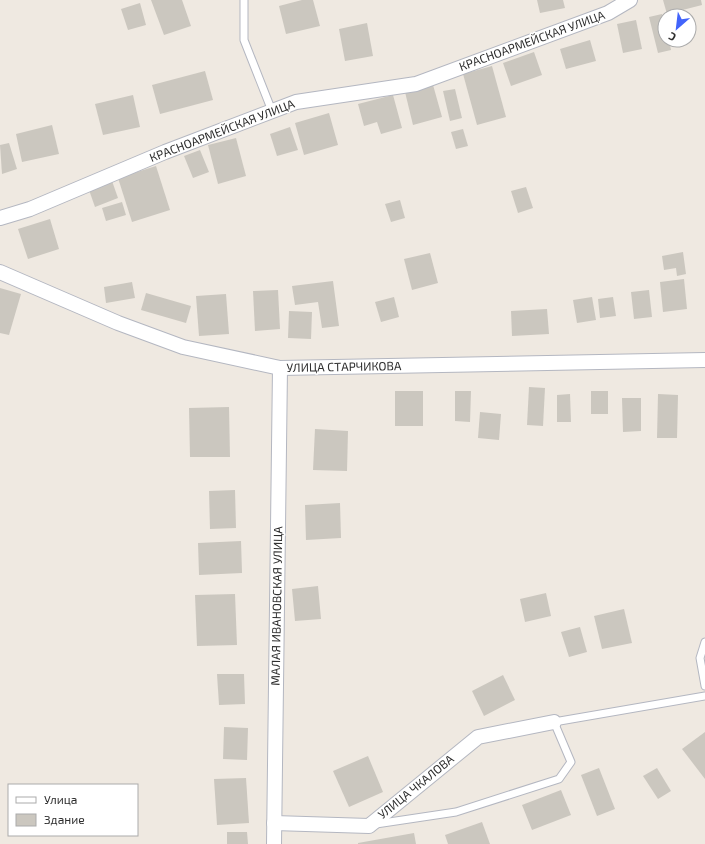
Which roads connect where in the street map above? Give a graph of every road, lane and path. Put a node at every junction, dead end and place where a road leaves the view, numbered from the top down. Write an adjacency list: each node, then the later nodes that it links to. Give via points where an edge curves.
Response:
1 (244, 0): 3 (lane, via 244,40)
2 (630, 0): 3 (street, КРАСНОАРМЕЙСКАЯ УЛИЦА, via 608,13 416,84 296,102)
3 (272, 111): 4 (street, КРАСНОАРМЕЙСКАЯ УЛИЦА, via 165,152 30,209)
4 (0, 218)
5 (0, 272): 7 (street, УЛИЦА СТАРЧИКОВА, via 118,323 184,347)
6 (705, 360): 7 (street, УЛИЦА СТАРЧИКОВА)
7 (280, 368): 12 (street, МАЛАЯ ИВАНОВСКАЯ УЛИЦА)
8 (705, 642): 9 (lane, via 700,658)
9 (705, 686)
10 (705, 696): 11 (lane)
11 (554, 722): 13 (street, УЛИЦА ЧКАЛОВА, via 478,737); 13 (lane, via 571,762 559,779 456,812)
12 (274, 823): 13 (street, УЛИЦА ЧКАЛОВА); 14 (street, МАЛАЯ ИВАНОВСКАЯ УЛИЦА)
13 (369, 826)
14 (274, 844)

